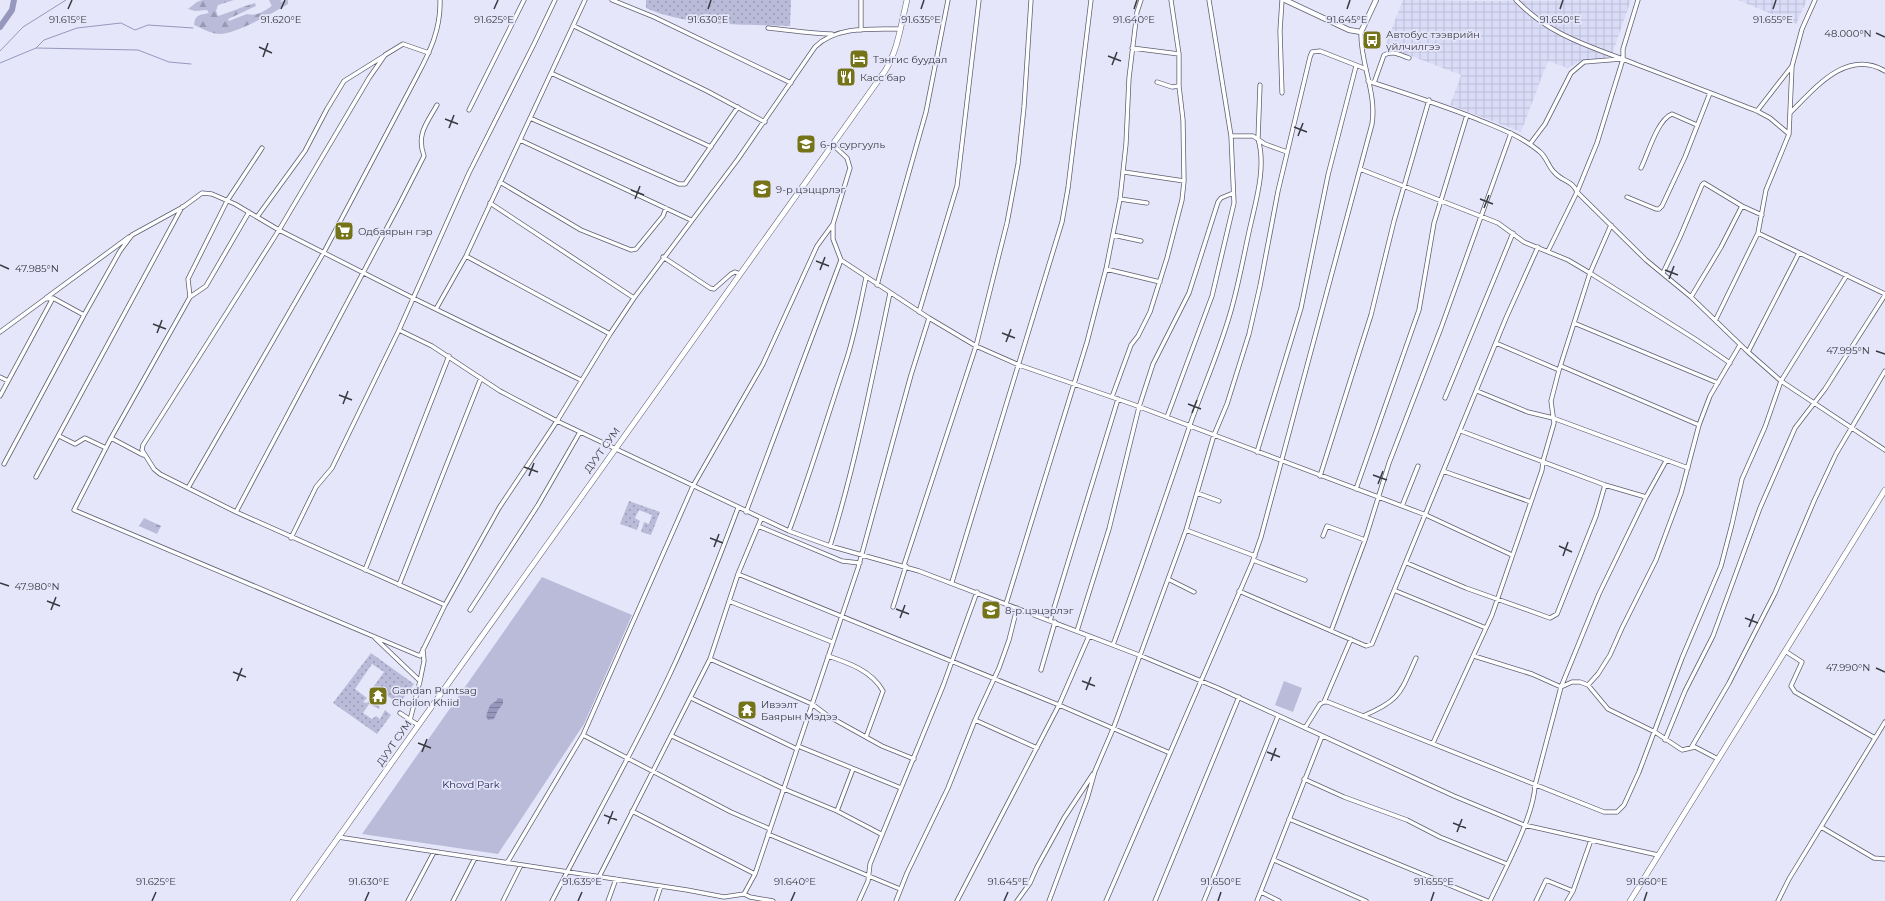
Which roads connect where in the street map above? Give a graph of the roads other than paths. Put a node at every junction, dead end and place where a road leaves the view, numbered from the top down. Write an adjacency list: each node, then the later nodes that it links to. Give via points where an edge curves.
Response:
1 (440, 0): 28 (street, via 440,16)
2 (524, 0): 49 (street)
3 (555, 0): 117 (street, via 469,173)
4 (586, 0): 21 (street)
5 (612, 0): 40 (street, via 654,17)
6 (860, 0): 24 (street)
7 (907, 0): 23 (main road, ДУУТ СУМ)
8 (948, 0): 111 (street, via 926,112)
9 (979, 0): 121 (street, via 957,186)
10 (1031, 0): 131 (street, via 1018,164 1007,223)
11 (1091, 0): 135 (street, via 1066,204)
12 (1141, 0): 27 (street, via 1136,12)
13 (1171, 0): 29 (street)
14 (1209, 0): 58 (street)
15 (1282, 0): 44 (street)
16 (1286, 0): 25 (street, via 1350,31)
17 (1376, 0): 25 (street)
18 (1516, 0): 32 (street, via 1547,27 1578,43)
19 (1638, 0): 32 (street, via 1623,49)
20 (1815, 0): 34 (street, via 1802,29)
21 (574, 26): 37 (street); 48 (street)
22 (768, 28): 26 (street)
23 (900, 29): 24 (street); 62 (main road, ДУУТ СУМ, via 890,63)
24 (861, 30): 26 (street)
25 (1361, 32): 35 (street)
26 (834, 34): 40 (street, via 815,47)
27 (1132, 48): 29 (street); 68 (street)
28 (429, 53): 30 (street, via 403,44); 98 (street)
29 (1179, 54): 43 (street)
30 (385, 55): 85 (street, via 344,81 305,151); 90 (street)
31 (1409, 58): 41 (street, via 1388,52 1384,55)
32 (1623, 59): 45 (street); 61 (street, via 1584,62 1571,73 1545,124); 72 (street, via 1597,143)
33 (1356, 66): 35 (street); 65 (street, via 1320,51 1312,52); 166 (street, via 1328,175 1301,308)
34 (1792, 66): 50 (street); 51 (street)
35 (1366, 69): 38 (street)
36 (1885, 71): 51 (street, via 1864,63 1840,70 1820,82)
37 (551, 73): 53 (street); 63 (street)
38 (1368, 81): 41 (street); 67 (street, via 1373,103 1373,119)
39 (1157, 82): 43 (street, via 1172,87)
40 (791, 83): 54 (street)
41 (1374, 83): 46 (street)
42 (1260, 85): 59 (street)
43 (1179, 86): 69 (street)
44 (1282, 93)
45 (1710, 93): 50 (street); 55 (street)
46 (1429, 100): 52 (street); 71 (street)
47 (437, 105): 104 (street, via 421,132 420,146 424,156)
48 (738, 107): 54 (street); 63 (street)
49 (469, 110)
50 (1757, 111): 57 (street)
51 (1790, 112): 57 (street)
52 (1467, 115): 56 (street); 77 (street)
53 (530, 118): 60 (street); 63 (street, via 679,184 685,184)
54 (765, 122): 87 (street)
55 (1697, 125): 66 (street, via 1672,114 1667,116); 74 (street, via 1662,206 1656,209)
56 (1511, 133): 61 (street); 86 (street)
57 (1789, 134): 84 (street, via 1766,190)
58 (1231, 136): 59 (street, via 1253,136); 73 (street)
59 (1258, 139): 65 (street); 156 (street, via 1260,171 1256,201 1235,295)
60 (520, 140): 70 (street); 82 (street)
61 (1530, 144): 72 (street, via 1546,158 1553,172 1572,184)
62 (833, 145): 88 (street, via 847,158 850,168); 107 (main road, ДУУТ СУМ)
63 (711, 147)
64 (262, 148): 76 (street)
65 (1287, 152): 160 (street, via 1249,334 1227,404)
66 (1641, 168)
67 (1360, 169): 71 (street); 170 (street)
68 (1124, 172): 69 (street); 75 (street)
69 (1184, 181): 110 (street, via 1176,227)
70 (500, 182): 78 (street); 82 (street, via 581,230 631,250 636,249 663,216)
71 (1403, 186): 77 (street); 175 (street, via 1371,315)
72 (1577, 192): 89 (street); 97 (street)
73 (1233, 193): 151 (street, via 1220,198 1218,202 1189,293 1153,364); 152 (street, via 1234,203 1229,228 1212,296)
74 (1627, 197)
75 (1120, 199): 79 (street); 94 (street)
76 (227, 201): 81 (street, via 212,194 202,193); 83 (street); 114 (street, via 188,279)
77 (1441, 201): 86 (street); 180 (street, via 1434,223 1419,310)
78 (490, 203): 100 (street); 118 (street)
79 (1147, 203)
80 (1742, 206): 84 (street); 106 (street, via 1704,183); 115 (street)
81 (183, 207): 93 (street); 161 (street)
82 (666, 208): 87 (street)
83 (249, 212): 85 (street); 114 (street, via 206,286)
84 (1762, 215): 92 (street)
85 (257, 216): 90 (street)
86 (1480, 216): 91 (street, via 1498,223); 184 (street, via 1439,336 1389,463)
87 (691, 220): 101 (street)
88 (834, 224): 102 (street, via 833,239); 178 (street, via 817,246 763,364)
89 (1611, 225): 105 (street); 106 (street)
90 (280, 230): 98 (street); 167 (street, via 143,445)
91 (1513, 233): 96 (street, via 1524,242); 148 (street)
92 (1758, 233): 99 (street); 124 (street)
93 (132, 235): 119 (street); 122 (street, via 120,251)
94 (1113, 235): 95 (street); 103 (street)
95 (1141, 240)
96 (1538, 247): 97 (street); 129 (street)
97 (1548, 251): 105 (street)
98 (324, 252): 104 (street); 179 (street)
99 (1800, 253): 108 (street); 132 (street)
100 (466, 256): 120 (street); 128 (street)
101 (664, 257): 107 (street, via 714,289 731,274); 118 (street)
102 (840, 260): 109 (street); 190 (street)
103 (1106, 269): 110 (street); 142 (street)
104 (363, 272): 117 (street); 189 (street)
105 (1590, 273): 125 (street); 134 (street)
106 (1663, 273): 115 (street)
107 (740, 274): 164 (main road, ДУУТ СУМ)
108 (1847, 275): 113 (street); 143 (street)
109 (866, 278): 111 (street); 195 (street, via 846,360 811,472)
110 (1160, 282): 147 (street, via 1147,318 1131,345)
111 (877, 285): 112 (street)
112 (890, 293): 121 (street); 199 (street, via 847,493)
113 (1885, 294): 150 (street)
114 (190, 297): 162 (street)
115 (1691, 297): 124 (street)
116 (53, 298): 119 (street); 122 (street); 141 (street)
117 (413, 298): 120 (street); 126 (street)
118 (634, 298): 128 (street)
119 (45, 299): 127 (street)
120 (436, 309): 140 (street)
121 (919, 312): 123 (street)
122 (84, 315): 171 (street)
123 (929, 318): 131 (street); 200 (street, via 910,375)
124 (1716, 319): 130 (street)
125 (1574, 323): 136 (street); 144 (street)
126 (399, 330): 133 (street); 197 (street, via 332,468 316,487)
127 (0, 332)
128 (610, 334): 140 (street)
129 (1496, 342): 136 (street); 145 (street)
130 (1740, 345): 132 (street); 134 (street)
131 (976, 346): 135 (street); 205 (street)
132 (1748, 352): 143 (street)
133 (449, 356): 139 (street); 206 (street)
134 (1730, 363): 144 (street)
135 (1019, 365): 142 (street); 210 (street)
136 (1560, 368): 153 (street, via 1551,401); 155 (street)
137 (1885, 371): 157 (street)
138 (0, 377): 141 (street)
139 (481, 378): 154 (street); 211 (street)
140 (581, 380): 154 (street)
141 (8, 381): 146 (street)
142 (1074, 382): 147 (street); 218 (street)
143 (1781, 382): 150 (street); 261 (street, via 1742,479 1721,566 1682,658)
144 (1718, 383): 155 (street)
145 (1477, 391): 153 (street, via 1533,414); 158 (street)
146 (0, 396)
147 (1112, 396): 149 (street)
148 (1445, 398)
149 (1118, 399): 151 (street); 224 (street)
150 (1814, 404): 157 (street); 267 (street, via 1795,428 1760,508 1713,636 1692,676)
151 (1139, 407): 152 (street); 226 (street, via 1109,529)
152 (1167, 417): 156 (street)
153 (1553, 418): 168 (street, via 1554,423); 169 (street)
154 (557, 421): 159 (street); 219 (street, via 499,508)
155 (1699, 425): 173 (street)
156 (1190, 426): 160 (street); 232 (street)
157 (1851, 428): 165 (street); 271 (street, via 1830,468 1776,593)
158 (1461, 430): 168 (street); 174 (street)
159 (580, 432): 164 (street); 222 (street, via 538,505)
160 (1214, 435): 166 (street); 182 (street)
161 (59, 436): 163 (street, via 75,444 85,438); 176 (street)
162 (111, 438): 163 (street); 167 (street)
163 (106, 448): 228 (street, via 74,510)
164 (614, 448): 178 (street); 258 (main road, ДУУТ СУМ)
165 (1885, 450)
166 (1257, 452): 170 (street)
167 (144, 455): 179 (street, via 160,474)
168 (1543, 461): 177 (street); 186 (street)
169 (1666, 461): 173 (street); 183 (street)
170 (1282, 462): 175 (street); 202 (street)
171 (4, 464)
172 (1418, 466): 187 (street)
173 (1688, 468): 246 (street, via 1646,582 1610,655)
174 (1443, 471): 186 (street); 191 (street)
175 (1320, 476): 180 (street)
176 (36, 477)
177 (1605, 485): 183 (street); 216 (street, via 1596,516 1557,614 1550,618)
178 (693, 486): 188 (street); 262 (street)
179 (188, 488): 189 (street)
180 (1356, 490): 184 (street)
181 (1885, 490): 234 (main road)
182 (1197, 494): 185 (street); 194 (street)
183 (1646, 497): 245 (street, via 1599,594)
184 (1378, 498): 187 (street); 198 (street)
185 (1219, 500)
186 (1531, 502): 201 (street)
187 (1402, 506): 191 (street)
188 (738, 508): 190 (street); 273 (street, via 694,620)
189 (236, 512): 197 (street)
190 (746, 512): 192 (street)
191 (1426, 515): 201 (street); 204 (street)
192 (761, 519): 193 (street); 195 (street)
193 (758, 526): 203 (street, via 842,561); 207 (street)
194 (1186, 530): 202 (street); 208 (street)
195 (789, 532): 199 (street)
196 (1323, 536): 198 (street, via 1327,526)
197 (291, 538): 206 (street)
198 (1365, 540): 227 (street)
199 (830, 546): 200 (street)
200 (862, 554): 203 (street); 205 (street)
201 (1512, 555): 216 (street)
202 (1254, 558): 209 (street); 213 (street)
203 (860, 563): 223 (street)
204 (1407, 563): 212 (street); 216 (street)
205 (905, 566): 210 (street); 220 (street)
206 (365, 570): 211 (street)
207 (738, 574): 217 (street); 223 (street)
208 (1168, 580): 215 (street); 235 (street)
209 (1304, 580)
210 (952, 582): 214 (street)
211 (399, 585): 219 (street)
212 (1396, 590): 225 (street); 230 (street, via 1372,644 1366,646)
213 (1240, 591): 227 (street); 243 (street)
214 (977, 592): 218 (street); 240 (street)
215 (1194, 592)
216 (1497, 600): 225 (street)
217 (728, 601): 231 (street); 239 (street)
218 (1006, 604): 221 (street)
219 (445, 605): 233 (street)
220 (893, 607)
221 (1016, 608): 224 (street); 242 (street, via 1009,640)
222 (470, 610)
223 (842, 617): 231 (street); 240 (street)
224 (1053, 622): 226 (street); 241 (street)
225 (1486, 628): 237 (street)
226 (1077, 631): 229 (street)
227 (1331, 631): 230 (street)
228 (373, 636): 233 (street, via 420,656); 244 (street)
229 (1089, 636): 232 (street); 251 (street)
230 (1351, 639): 249 (street)
231 (832, 642): 236 (street)
232 (1113, 645): 235 (street)
233 (424, 648): 244 (street)
234 (1785, 650): 266 (street, via 1802,662 1792,686 1796,692); 275 (main road)
235 (1139, 655): 243 (street); 260 (street)
236 (828, 656): 250 (street); 265 (street, via 866,672 883,691)
237 (1474, 656): 245 (street); 268 (street)
238 (1416, 658): 254 (street, via 1401,692 1384,707)
239 (710, 659): 248 (street); 250 (street)
240 (952, 662): 242 (street); 274 (street)
241 (1041, 670)
242 (994, 679): 251 (street); 256 (street)
243 (1201, 680): 247 (street); 272 (street)
244 (420, 681): 255 (street)
245 (1561, 686): 246 (street, via 1580,682); 280 (street)
246 (1588, 686): 261 (street, via 1608,709)
247 (1239, 697): 253 (street); 327 (street)
248 (691, 698): 263 (street); 269 (street)
249 (1324, 702): 254 (street); 259 (street, via 1320,704)
250 (812, 704): 265 (street); 269 (street)
251 (1058, 705): 260 (street); 270 (street)
252 (400, 712): 255 (street)
253 (1278, 716): 259 (street); 328 (street)
254 (1363, 716): 268 (street)
255 (410, 720): 258 (street)
256 (975, 720): 270 (street); 307 (street, via 948,788)
257 (1885, 722): 266 (street)
258 (418, 725): 291 (main road, ДУУТ СУМ)
259 (1305, 728): 264 (street)
260 (1113, 729): 272 (street); 277 (street)
261 (1655, 732): 267 (street); 280 (street, via 1624,805 1617,812 1604,812)
262 (583, 736): 273 (street); 298 (street)
263 (672, 736): 278 (street); 282 (street)
264 (1322, 736): 279 (street); 286 (street)
265 (866, 737): 274 (street)
266 (1875, 738): 287 (street)
267 (1665, 740): 271 (street, via 1682,750)
268 (1433, 743): 280 (street)
269 (797, 747): 276 (street); 282 (street)
270 (1037, 748): 323 (street)
271 (1691, 748): 275 (street, via 1703,750)
272 (1170, 753): 326 (street)
273 (628, 759): 278 (street); 301 (street)
274 (914, 759): 281 (street)
275 (1718, 759): 294 (main road)
276 (853, 768): 281 (street); 284 (street)
277 (1095, 771): 324 (street, via 1064,818 1030,883); 325 (street, via 1088,799)
278 (653, 772): 283 (street); 288 (street)
279 (1304, 779): 285 (street); 299 (street)
280 (1535, 785): 286 (street)
281 (901, 788): 290 (street)
282 (784, 789): 284 (street); 288 (street)
283 (632, 811): 302 (street); 304 (street)
284 (837, 811): 290 (street)
285 (1289, 819): 297 (street); 332 (street)
286 (1524, 825): 292 (street); 299 (street)
287 (1821, 827): 296 (street, via 1874,858); 336 (street)
288 (770, 829): 289 (street)
289 (768, 834): 302 (street); 303 (street)
290 (882, 834): 303 (street)
291 (338, 837): 293 (street); 313 (main road, ДУУТ СУМ)
292 (1591, 840): 294 (street); 308 (street)
293 (434, 852): 295 (street); 314 (street)
294 (1658, 855): 335 (main road)
295 (475, 858): 298 (street); 315 (street)
296 (1885, 859)
297 (1274, 860): 309 (street); 331 (street)
298 (507, 863): 300 (street)
299 (1507, 864): 332 (street)
300 (521, 865): 301 (street); 316 (street)
301 (567, 872): 304 (street); 317 (street)
302 (755, 874): 310 (street)
303 (868, 876): 307 (street); 321 (street)
304 (599, 877): 305 (street)
305 (616, 879): 306 (street); 318 (street)
306 (661, 886): 311 (street); 319 (street)
307 (900, 890): 322 (street)
308 (1573, 891): 333 (street, via 1546,880); 334 (street)
309 (1261, 892): 329 (street); 330 (street)
310 (744, 894): 311 (street); 312 (street)
311 (723, 899)
312 (763, 900): 320 (street)
313 (293, 901)
314 (408, 901)
315 (453, 901)
316 (503, 901)
317 (552, 901)
318 (608, 901)
319 (656, 901)
320 (773, 901)
321 (859, 901)
322 (896, 901)
323 (957, 901)
324 (1017, 901)
325 (1050, 901)
326 (1106, 901)
327 (1155, 901)
328 (1204, 901)
329 (1257, 901)
330 (1279, 901)
331 (1366, 901)
332 (1489, 901)
333 (1536, 901)
334 (1567, 901)
335 (1630, 901)
336 (1778, 901)

